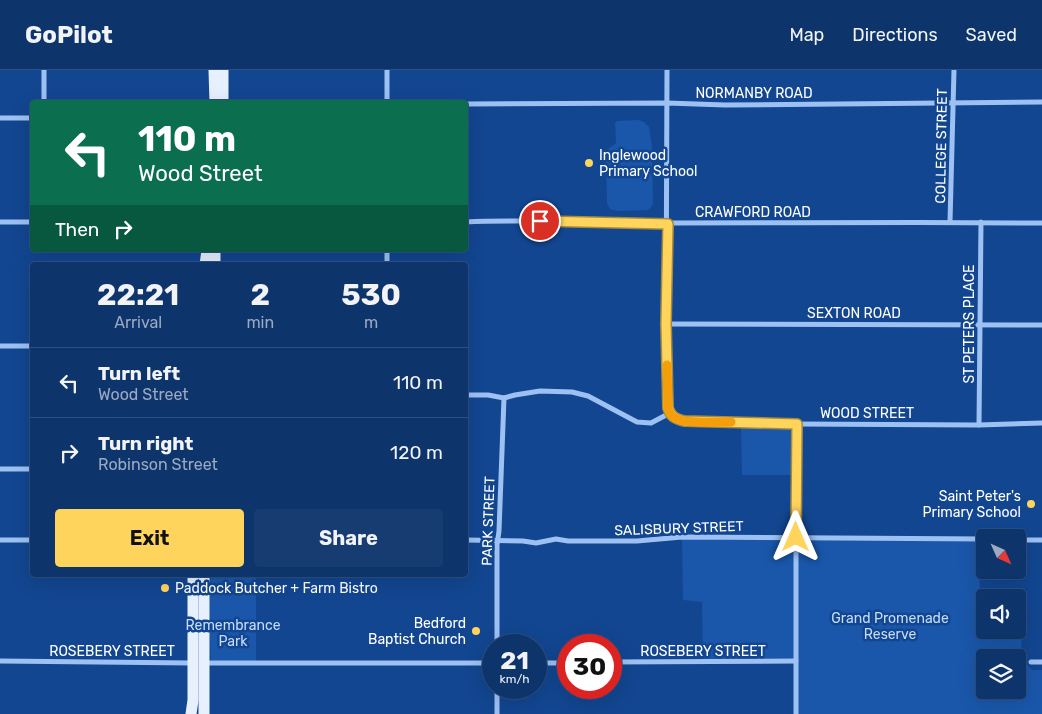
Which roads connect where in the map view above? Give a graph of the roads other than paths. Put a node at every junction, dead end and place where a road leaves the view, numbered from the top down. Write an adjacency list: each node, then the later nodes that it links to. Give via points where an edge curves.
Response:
1 (44, 70): 7 (street)
2 (214, 70): 8 (main road)
3 (223, 70): 9 (main road)
4 (387, 70): 10 (street)
5 (667, 70): 14 (street)
6 (954, 70): 12 (street, COLLEGE STREET)
7 (44, 100)
8 (214, 100)
9 (223, 100)
10 (387, 100)
11 (1042, 102): 12 (street, NORMANBY ROAD)
12 (953, 103): 14 (street, NORMANBY ROAD); 20 (street, COLLEGE STREET)
13 (468, 104): 14 (street, NORMANBY ROAD)
14 (667, 104): 23 (street)
15 (0, 118): 16 (street)
16 (30, 118)
17 (0, 222): 18 (street)
18 (30, 222)
19 (468, 222): 23 (street, CRAWFORD ROAD)
20 (950, 222): 21 (street, CRAWFORD ROAD); 23 (street, CRAWFORD ROAD)
21 (981, 222): 22 (street, CRAWFORD ROAD); 25 (street, ST PETERS PLACE)
22 (1042, 223)
23 (668, 224): 24 (street)
24 (666, 324): 25 (street, SEXTON ROAD); 31 (street)
25 (980, 325): 26 (street, SEXTON ROAD); 34 (street, ST PETERS PLACE)
26 (1042, 325)
27 (0, 346): 28 (street)
28 (30, 346)
29 (468, 395): 30 (street)
30 (504, 398): 31 (street, via 540,391 572,392 588,396 637,422 651,422); 42 (street, PARK STREET)
31 (670, 413): 33 (street, WOOD STREET, via 684,421)
32 (1042, 423): 34 (street, WOOD STREET)
33 (797, 424): 34 (street, WOOD STREET); 37 (street)
34 (980, 425)
35 (0, 469): 36 (street)
36 (30, 469)
37 (796, 537): 38 (street, SALISBURY STREET); 42 (street, SALISBURY STREET, via 556,539 536,543)
38 (976, 539)
39 (0, 540): 40 (street)
40 (30, 540)
41 (468, 540): 42 (street, SALISBURY STREET)
42 (498, 540): 48 (street, PARK STREET)
43 (1026, 540): 44 (street)
44 (1042, 540)
45 (796, 552): 49 (street)
46 (192, 577): 54 (main road)
47 (204, 577): 54 (main road)
48 (497, 634)
49 (796, 661): 51 (street, ROSEBERY STREET); 60 (street)
50 (0, 662): 54 (street, ROSEBERY STREET)
51 (622, 662)
52 (1031, 662): 53 (street)
53 (1042, 662)
54 (199, 663): 55 (street, ROSEBERY STREET); 57 (main road); 58 (main road)
55 (482, 663)
56 (497, 699): 59 (street)
57 (191, 714)
58 (204, 714)
59 (497, 714)
60 (796, 714)

